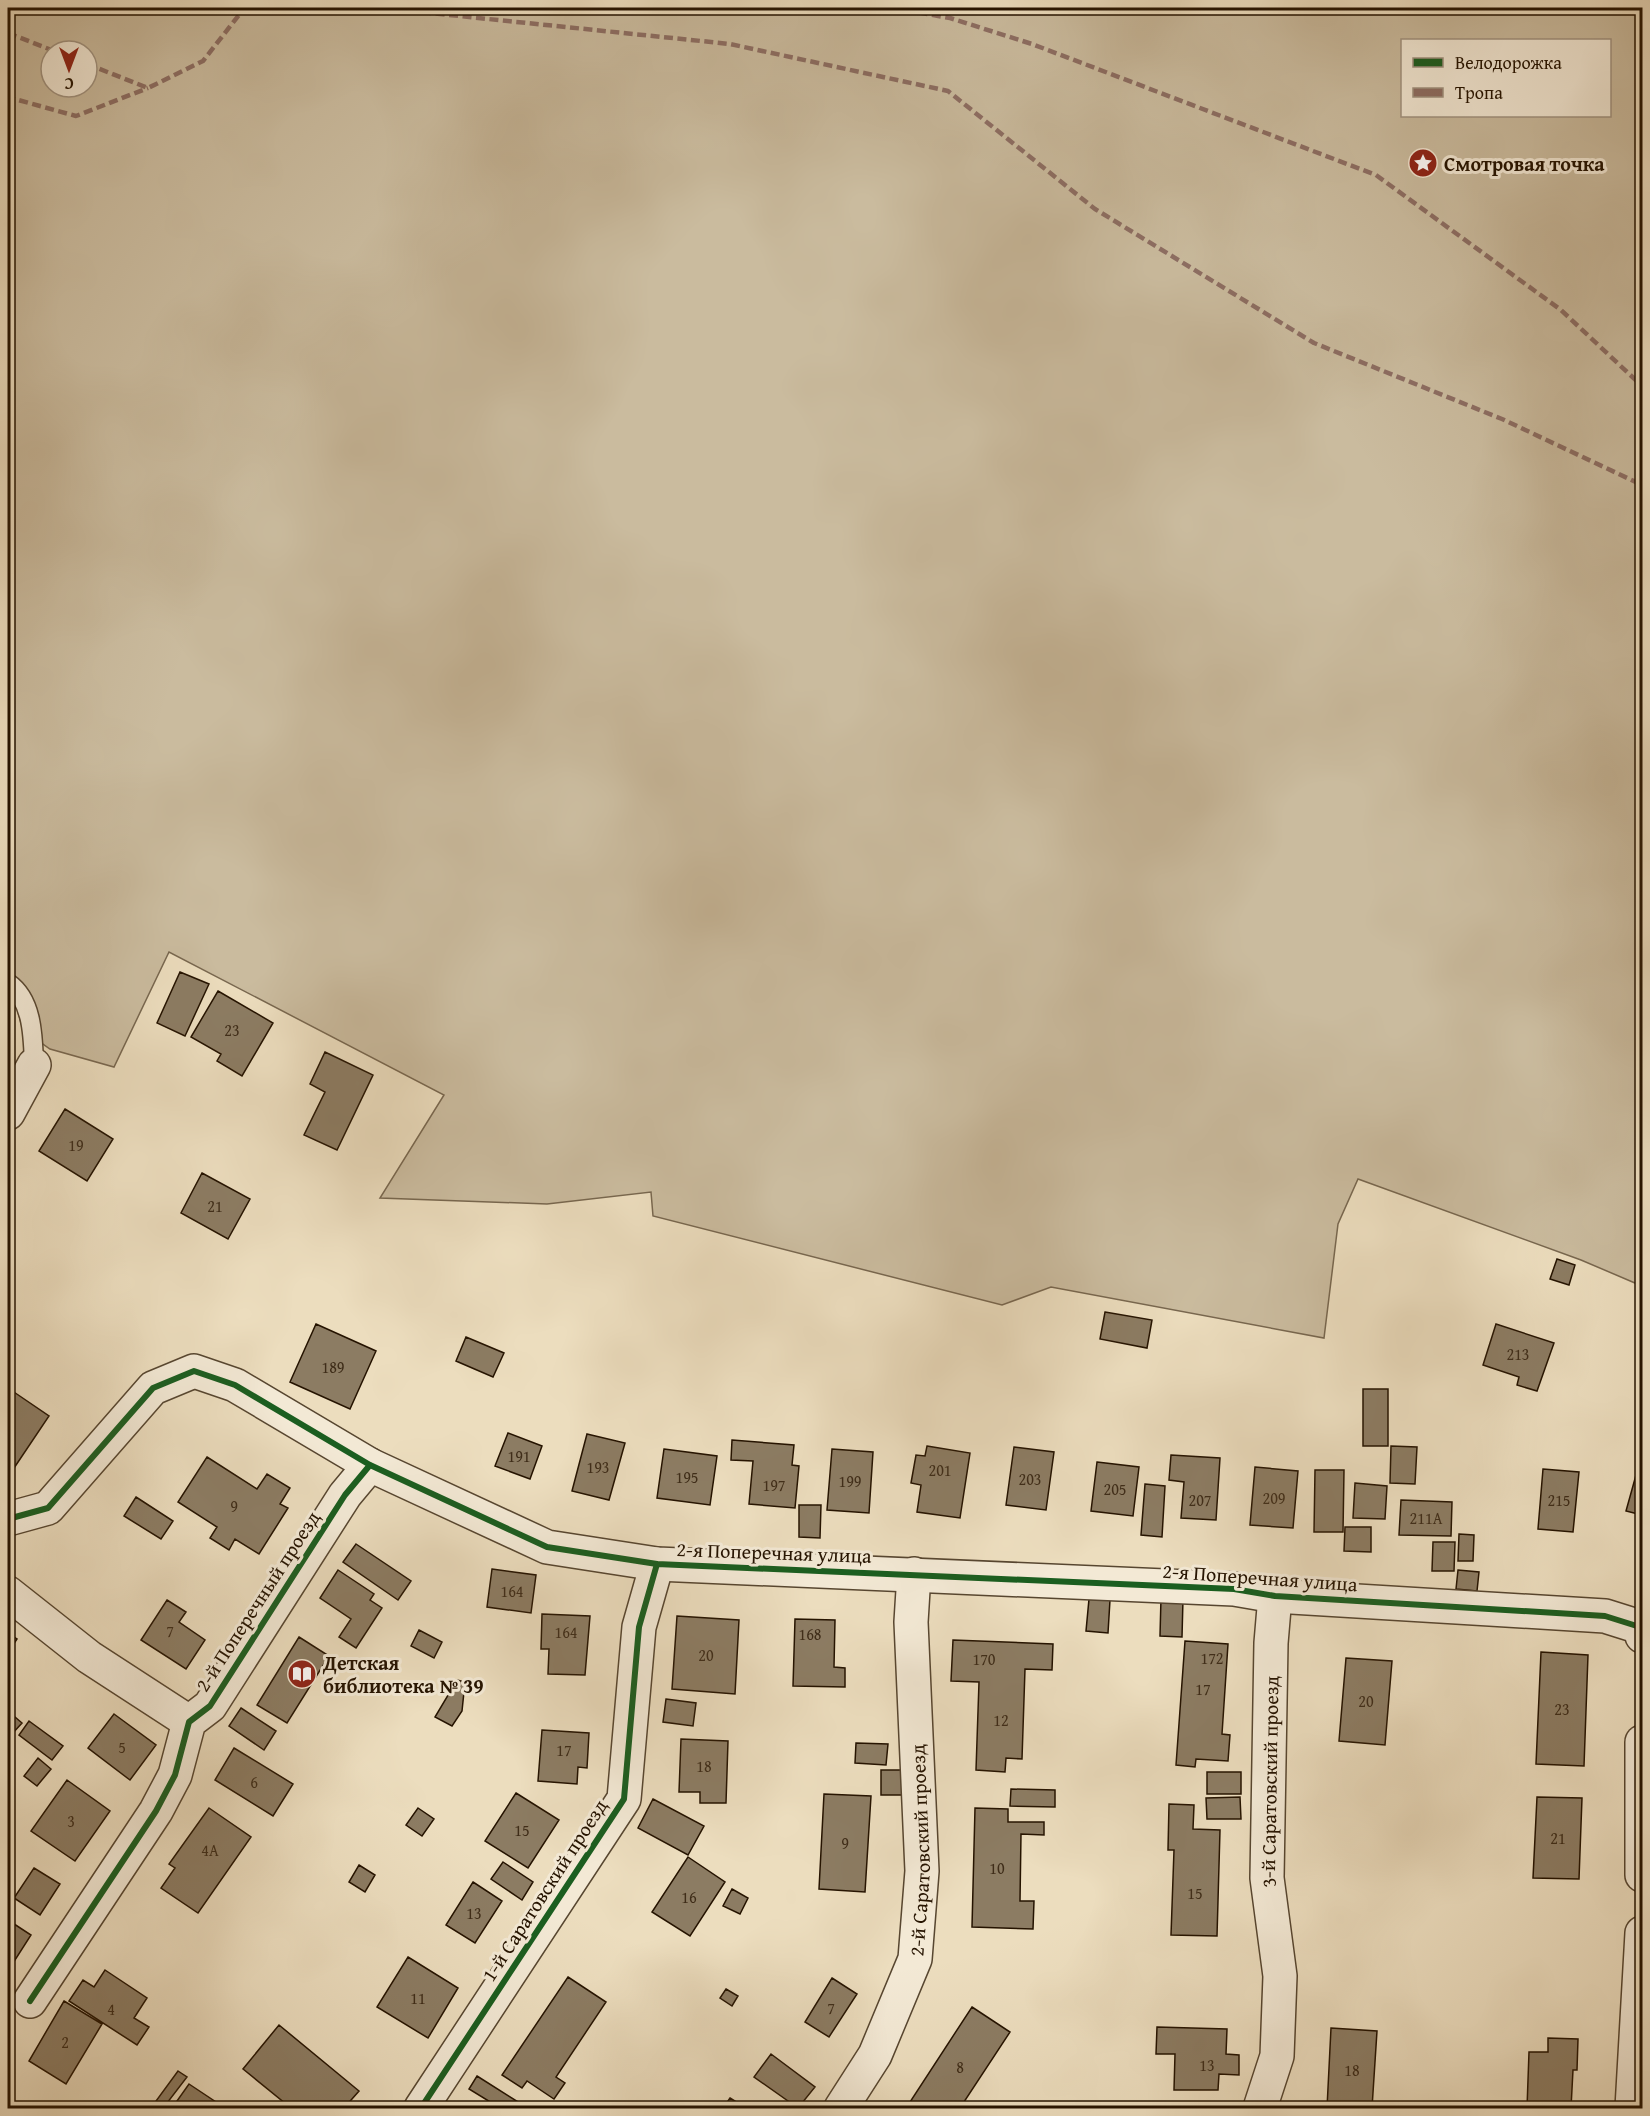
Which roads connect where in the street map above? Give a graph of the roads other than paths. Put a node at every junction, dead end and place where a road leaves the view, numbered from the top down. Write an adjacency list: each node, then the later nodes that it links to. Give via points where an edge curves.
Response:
1 (8, 983): 2 (lane, via 19,991 33,1030)
2 (34, 1065): 3 (street)
3 (8, 1113)
4 (370, 1464): 5 (street, 2-я Поперечная улица, via 235,1385 194,1371 153,1388 48,1508); 6 (street, 2-я Поперечная улица, via 547,1547); 11 (street, 2-й Поперечный проезд, via 345,1495 210,1706)
5 (8, 1519)
6 (657, 1564): 7 (street, 2-я Поперечная улица); 16 (street, 1-й Саратовский проезд, via 639,1627 624,1799)
7 (914, 1574): 9 (street, 2-я Поперечная улица, via 1234,1589); 17 (street, 2-й Саратовский проезд, via 911,1622 922,1872 915,1959 875,2055)
8 (8, 1593): 11 (street, via 90,1657)
9 (1275, 1596): 10 (street, 2-я Поперечная улица, via 1605,1616); 18 (street, 3-й Саратовский проезд, via 1267,1878 1280,1976 1277,2056)
10 (1641, 1632)
11 (189, 1722): 15 (street, via 175,1775 156,1811)
12 (1642, 1742): 13 (street)
13 (1642, 1875)
14 (1642, 1933): 19 (street)
15 (30, 2001)
16 (421, 2109)
17 (841, 2109)
18 (1260, 2109)
19 (1632, 2109)

